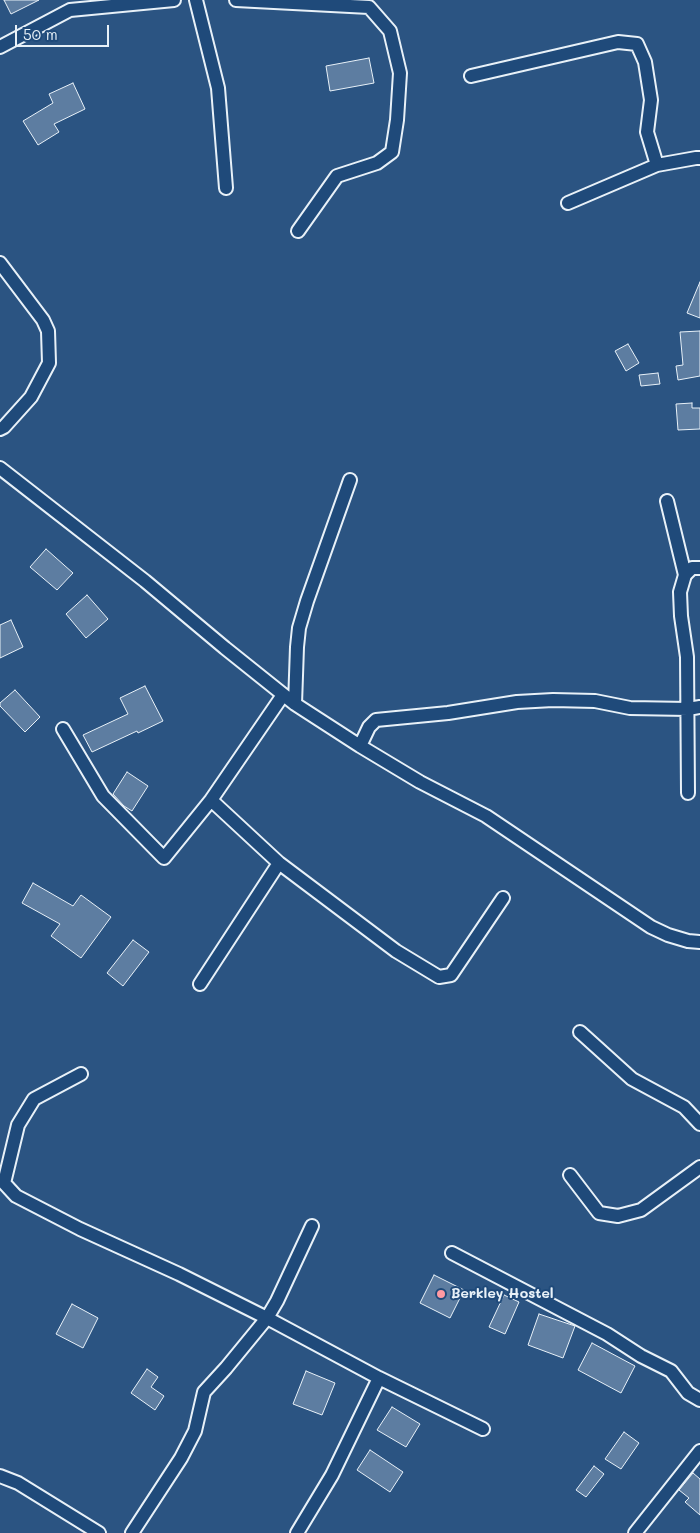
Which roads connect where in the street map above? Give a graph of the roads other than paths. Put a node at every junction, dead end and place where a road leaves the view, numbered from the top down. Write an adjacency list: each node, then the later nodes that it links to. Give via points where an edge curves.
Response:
1 (174, 0): 4 (street, via 70,10)
2 (196, 0): 8 (street, via 218,88)
3 (236, 0): 10 (street, via 369,7 390,31 400,73 392,152 377,163 337,176)
4 (0, 47)
5 (471, 76): 7 (street, via 618,42 637,44 645,62 651,100 647,132)
6 (700, 158): 7 (street)
7 (657, 165): 9 (street)
8 (226, 188)
9 (568, 203)
10 (298, 231)
11 (0, 263): 12 (street, via 43,320 48,331 49,363 31,397)
12 (0, 429)
13 (0, 468): 18 (street, via 145,580)
14 (350, 480): 19 (street, via 299,628)
15 (666, 501): 17 (street)
16 (700, 568): 17 (street, via 692,568)
17 (684, 575): 20 (street, via 680,592 681,616)
18 (282, 695): 19 (street); 24 (street)
19 (295, 704): 22 (street)
20 (694, 708): 22 (street, via 630,708 595,701 517,702 376,720); 23 (street)
21 (63, 728): 24 (street, via 103,796 164,858)
22 (360, 746): 27 (street, via 486,816 651,927 668,935)
23 (688, 793)
24 (211, 800): 25 (street)
25 (279, 863): 26 (street, via 396,951 439,977 451,975); 28 (street)
26 (503, 898)
27 (700, 942)
28 (200, 984)
29 (580, 1032): 31 (street, via 632,1079 684,1107)
30 (81, 1074): 36 (street, via 34,1099 18,1125 4,1183 16,1196 80,1229)
31 (700, 1124)
32 (700, 1166): 33 (street, via 641,1210 618,1216 598,1214)
33 (570, 1175)
34 (312, 1226): 36 (street)
35 (452, 1253): 38 (street, via 671,1371 688,1393)
36 (267, 1318): 37 (street); 43 (street, via 204,1392 194,1431 182,1458)
37 (379, 1378): 39 (street); 44 (street, via 332,1475)
38 (700, 1400)
39 (483, 1429)
40 (700, 1452): 45 (street)
41 (0, 1476): 42 (street, via 18,1483)
42 (99, 1533)
43 (132, 1533)
44 (297, 1533)
45 (636, 1533)

